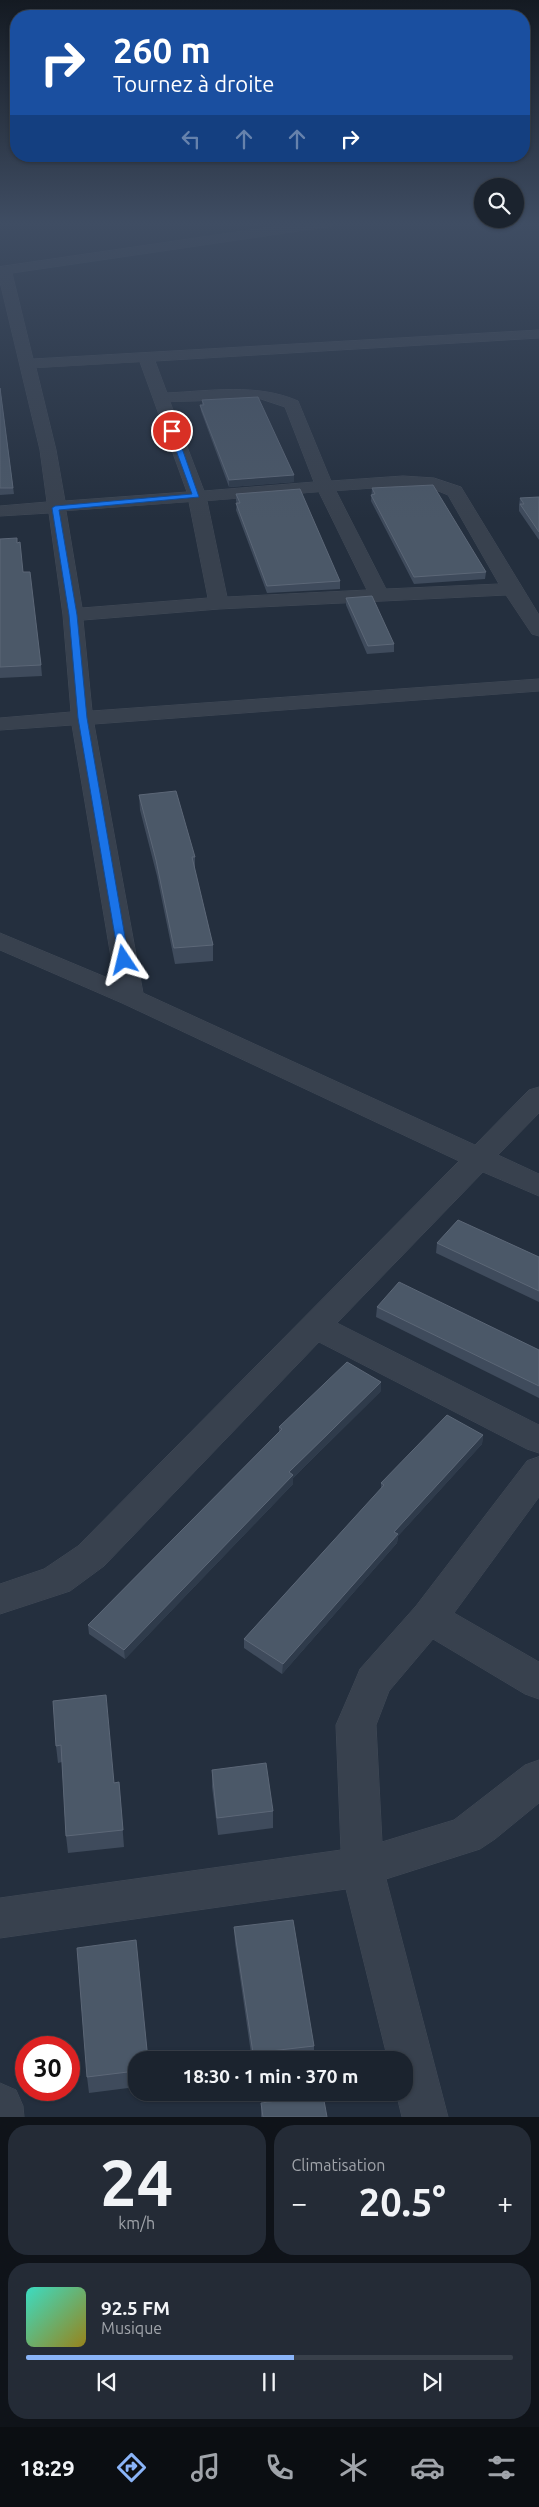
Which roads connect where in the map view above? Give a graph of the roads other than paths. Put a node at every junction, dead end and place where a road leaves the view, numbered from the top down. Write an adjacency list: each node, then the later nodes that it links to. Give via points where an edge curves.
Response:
1 (7, 320): 4 (street)
2 (539, 334): 3 (street)
3 (146, 358): 4 (street); 5 (street)
4 (27, 364): 8 (street, via 48,450)
5 (160, 398): 6 (street, via 261,394 285,400 292,404); 7 (street)
6 (325, 487): 7 (street); 10 (street, via 403,481 446,486 454,491); 11 (street)
7 (197, 496): 8 (street); 12 (street)
8 (55, 508): 9 (street); 13 (street)
9 (0, 511)
10 (512, 589): 11 (street); 14 (street)
11 (380, 596): 12 (street)
12 (219, 603): 13 (street)
13 (73, 615): 16 (street)
14 (539, 630)
15 (539, 685): 16 (street)
16 (82, 718): 17 (street); 19 (street)
17 (0, 724)
18 (0, 941): 19 (street)
19 (131, 997): 21 (street)
20 (539, 1096): 21 (street)
21 (476, 1158): 22 (street); 23 (street)
22 (539, 1186)
23 (316, 1326): 24 (street); 26 (street, via 91,1556 57,1580)
24 (539, 1440)
25 (539, 1472): 27 (street)
26 (0, 1599)
27 (429, 1617): 28 (street); 30 (street, via 374,1681 356,1725)
28 (539, 1682)
29 (538, 1780): 30 (street, via 465,1836)
30 (362, 1867): 31 (street); 34 (street)
31 (0, 1918)
32 (0, 2106): 33 (street)
33 (1, 2117)
34 (425, 2117)

